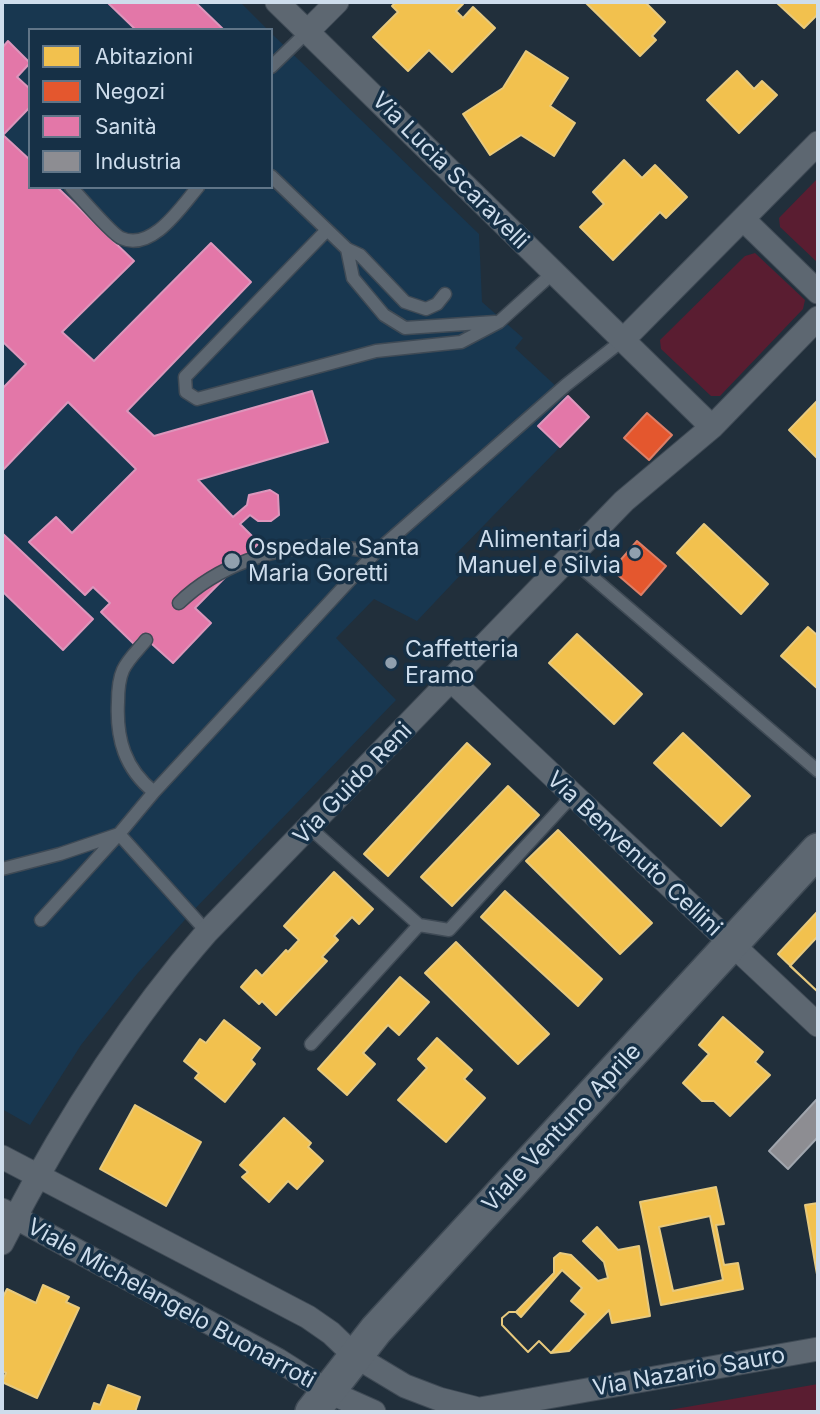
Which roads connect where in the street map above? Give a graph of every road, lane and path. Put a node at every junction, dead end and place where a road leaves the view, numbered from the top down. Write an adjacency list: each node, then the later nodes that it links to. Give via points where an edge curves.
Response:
1 (277, 2): 3 (street, Via Lucia Scaravelli)
2 (337, 2): 3 (street)
3 (308, 31): 4 (lane); 12 (street, Via Lucia Scaravelli)
4 (273, 65)
5 (818, 143): 9 (street)
6 (273, 178): 10 (lane)
7 (73, 189): 8 (lane, via 120,238 136,241 157,234)
8 (196, 189)
9 (744, 220): 13 (street); 17 (street)
10 (327, 230): 11 (lane); 16 (lane, via 185,377 186,392 197,400 376,351 461,342)
11 (347, 249): 14 (lane, via 360,255 405,302 426,309); 16 (lane, via 354,278 384,315 405,328)
12 (553, 273): 16 (lane); 17 (street, Via Lucia Scaravelli)
13 (818, 292)
14 (445, 295)
15 (818, 318): 18 (street, Via Guido Reni)
16 (499, 322)
17 (624, 340): 18 (street, Via Lucia Scaravelli); 19 (lane, via 566,385)
18 (712, 427): 20 (street, Via Guido Reni, via 624,501)
19 (375, 553): 21 (lane, via 326,546 256,558 211,577); 25 (lane)
20 (569, 557): 23 (street, Via Guido Reni); 24 (lane)
21 (179, 603)
22 (146, 640): 25 (lane, via 123,669 118,737 139,780)
23 (452, 681): 26 (street, Via Benvenuto Cellini); 27 (street, Via Guido Reni)
24 (818, 771)
25 (155, 792): 28 (lane)
26 (572, 796): 32 (lane, via 449,930); 34 (street, Via Benvenuto Cellini)
27 (310, 828): 32 (lane); 33 (street, Via Guido Reni)
28 (119, 834): 30 (lane); 31 (lane); 33 (lane)
29 (818, 850): 34 (main road, Viale Ventuno Aprile)
30 (2, 869)
31 (41, 920)
32 (419, 925): 36 (lane)
33 (207, 932): 38 (street, Via Guido Reni, via 120,1042)
34 (731, 945): 35 (street, Via Benvenuto Cellini); 42 (main road, Viale Ventuno Aprile)
35 (818, 1026)
36 (311, 1044)
37 (2, 1157): 38 (street, Viale Michelangelo Buonarroti)
38 (37, 1177): 39 (street, Viale Michelangelo Buonarroti); 42 (street, Viale Michelangelo Buonarroti, via 308,1317)
39 (8, 1214): 40 (street); 43 (street, Viale Michelangelo Buonarroti, via 278,1360)
40 (2, 1243)
41 (818, 1349): 44 (street, Via Nazario Sauro)
42 (355, 1356): 43 (main road, Viale Ventuno Aprile); 44 (street, Via Nazario Sauro, via 405,1386)
43 (320, 1402): 45 (street)
44 (469, 1411)
45 (374, 1412)

